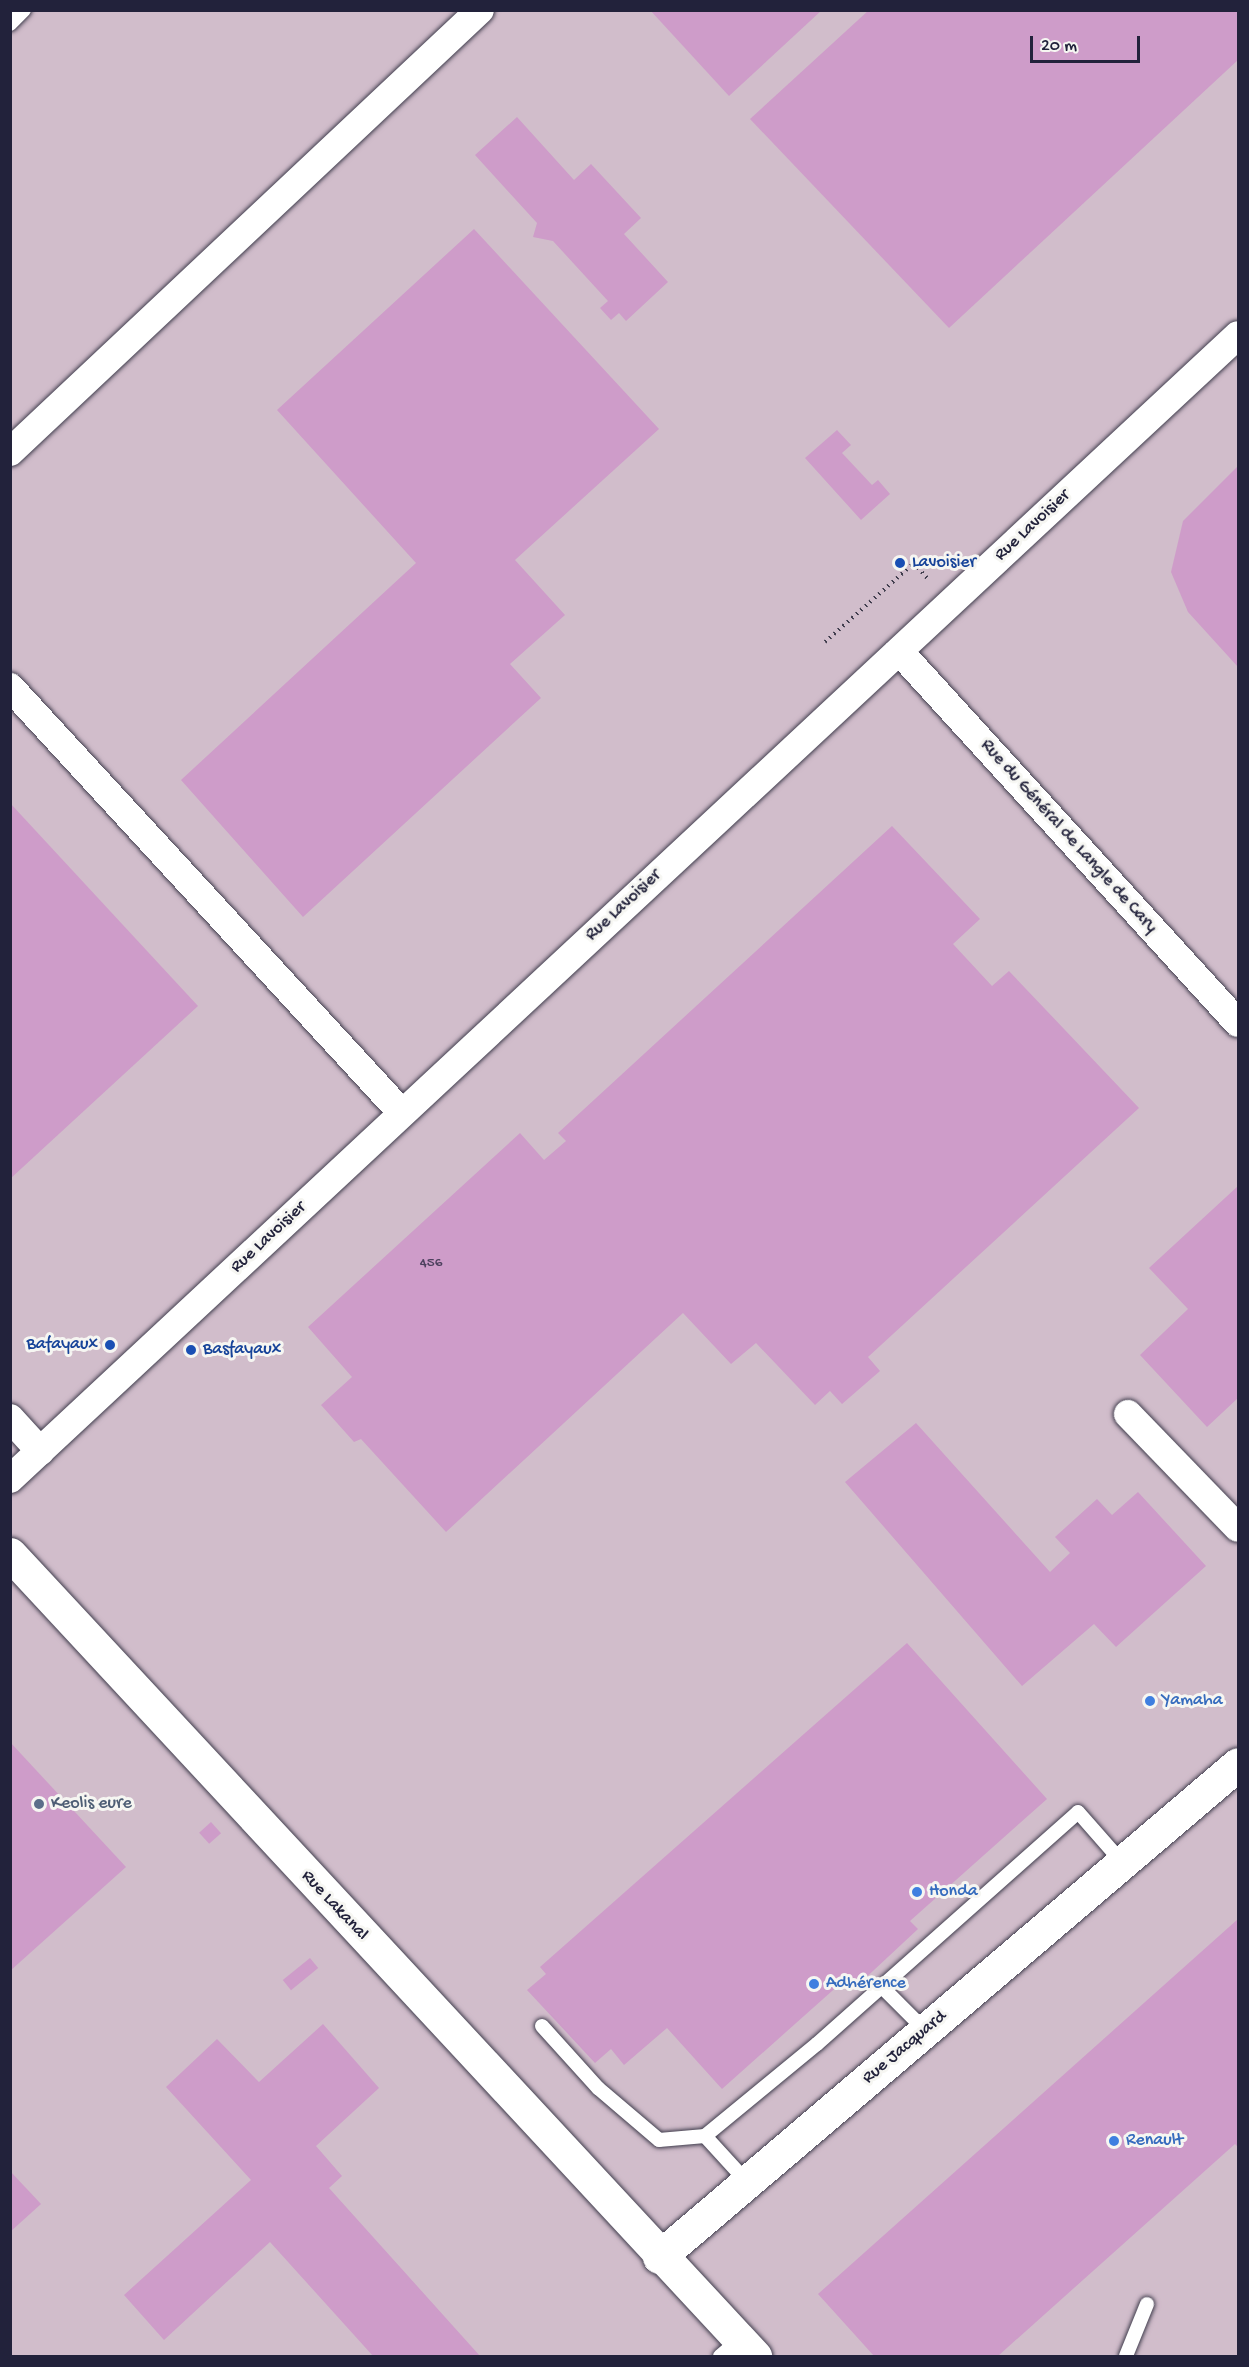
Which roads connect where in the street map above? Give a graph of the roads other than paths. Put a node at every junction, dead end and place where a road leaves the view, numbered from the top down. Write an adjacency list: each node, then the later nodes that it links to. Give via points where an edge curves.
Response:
1 (24, 10): 3 (lane)
2 (480, 10): 5 (street)
3 (10, 24)
4 (1239, 335): 6 (street, Rue Lavoisier)
5 (10, 452)
6 (899, 651): 8 (street, Rue du Général de Langle de Cary); 9 (street, Rue Lavoisier)
7 (10, 687): 9 (street)
8 (1239, 1023)
9 (402, 1113): 12 (street, Rue Lavoisier)
10 (1128, 1414): 14 (street)
11 (10, 1418): 12 (street)
12 (40, 1451): 13 (street, Rue Lavoisier)
13 (10, 1479)
14 (1239, 1528)
15 (10, 1554): 23 (street, Rue Lakanal)
16 (1239, 1764): 17 (street, Rue Jacquard)
17 (1123, 1863): 18 (lane, via 1078,1812); 20 (street, Rue Jacquard)
18 (882, 1987): 20 (lane); 21 (lane)
19 (542, 2026): 21 (lane, via 598,2088 659,2140)
20 (925, 2030): 22 (street, Rue Jacquard)
21 (705, 2136): 22 (lane)
22 (747, 2182): 23 (street, Rue Jacquard)
23 (659, 2257): 25 (street)
24 (1147, 2304): 26 (lane)
25 (738, 2351)
26 (1126, 2356)

